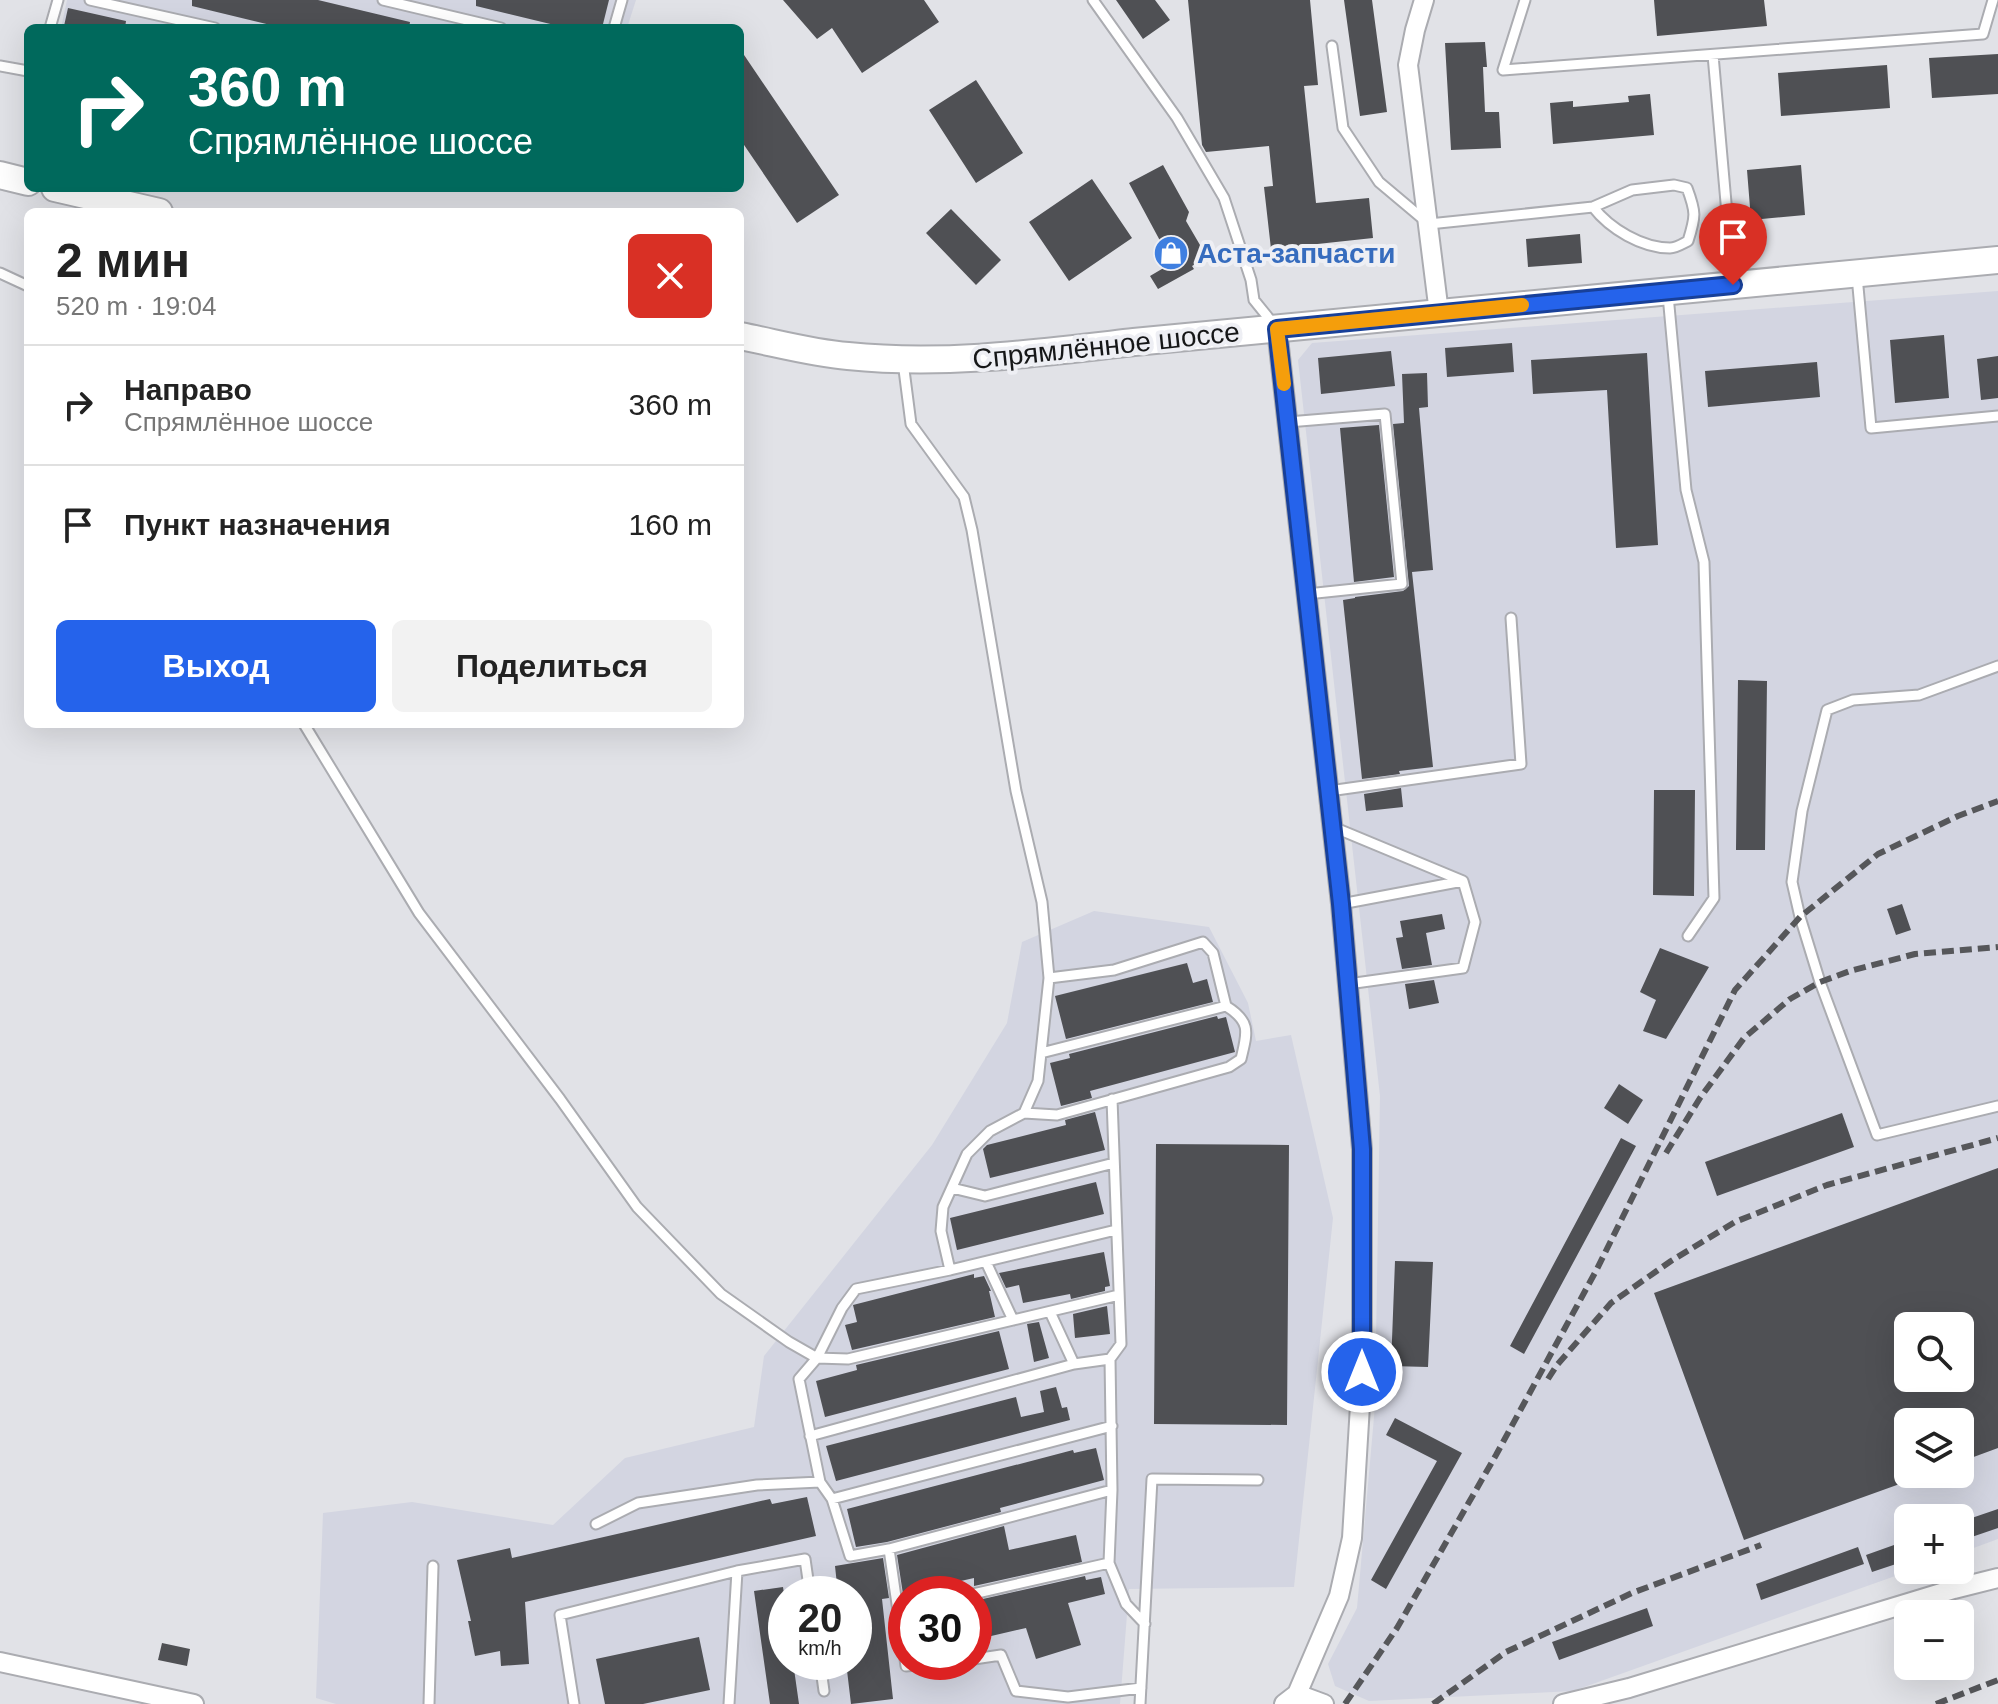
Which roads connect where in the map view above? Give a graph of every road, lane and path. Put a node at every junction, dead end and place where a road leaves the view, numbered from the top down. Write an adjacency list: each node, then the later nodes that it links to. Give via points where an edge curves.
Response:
1 (58, 0): 9 (lane)
2 (90, 0): 10 (lane)
3 (383, 0): 11 (lane)
4 (622, 0): 12 (lane)
5 (1093, 0): 30 (lane, via 1177,118 1224,198 1254,300)
6 (1424, 0): 22 (street, via 1408,65)
7 (1525, 0): 14 (lane, via 1503,70)
8 (1993, 0): 14 (lane, via 1983,34)
9 (51, 24)
10 (197, 24)
11 (484, 24)
12 (615, 24)
13 (1332, 46): 22 (lane, via 1343,128 1379,182)
14 (1713, 55): 27 (lane)
15 (0, 66): 16 (lane)
16 (24, 70)
17 (0, 175): 18 (main road)
18 (24, 181)
19 (72, 192): 21 (main road)
20 (1593, 207): 20 (lane, via 1647,245 1673,248 1688,241 1695,219 1687,188 1674,185 1632,190); 22 (lane)
21 (142, 208)
22 (1429, 224): 29 (street)
23 (1998, 260): 25 (main road, Спрямлённое шоссе)
24 (0, 273): 26 (lane)
25 (1857, 273): 27 (main road, Спрямлённое шоссе); 33 (lane, via 1871,428)
26 (24, 284)
27 (1733, 285): 28 (main road, Спрямлённое шоссе)
28 (1668, 292): 29 (main road, Спрямлённое шоссе); 43 (lane, via 1686,490 1704,562 1714,898)
29 (1439, 313): 30 (main road, Спрямлённое шоссе)
30 (1277, 329): 32 (main road, Спрямлённое шоссе, via 995,358); 34 (street)
31 (744, 337): 32 (main road, Спрямлённое шоссе, via 847,356)
32 (903, 359): 44 (lane, via 911,424 964,497 972,530 1016,791 1042,902)
33 (1998, 416)
34 (1288, 422): 35 (street); 35 (lane, via 1385,414 1402,584)
35 (1307, 594): 39 (street)
36 (1511, 618): 39 (lane, via 1521,764)
37 (1998, 666): 49 (lane, via 1919,695 1853,700 1827,710 1802,811 1792,882 1820,982 1877,1135)
38 (306, 728): 59 (lane, via 419,913 637,1207 721,1294)
39 (1329, 791): 40 (street)
40 (1333, 827): 41 (lane); 42 (street)
41 (1463, 881): 42 (lane); 45 (lane, via 1475,922 1463,968)
42 (1341, 904): 45 (street)
43 (1688, 936)
44 (1049, 978): 46 (lane, via 1114,970 1203,942 1213,953); 47 (lane)
45 (1348, 984): 83 (street, via 1362,1149 1362,1372 1352,1538 1339,1596)
46 (1226, 1006): 47 (lane); 48 (lane, via 1240,1014 1247,1033 1241,1059 1229,1067)
47 (1041, 1053): 50 (lane, via 1038,1081)
48 (1112, 1099): 50 (lane, via 1057,1115); 51 (lane)
49 (1998, 1106)
50 (1024, 1113): 52 (lane, via 990,1131 967,1154)
51 (1114, 1163): 52 (lane, via 985,1196); 53 (lane)
52 (952, 1188): 55 (lane, via 943,1207 941,1231)
53 (1116, 1230): 54 (lane); 56 (lane)
54 (986, 1262): 55 (lane); 58 (lane)
55 (950, 1270): 59 (lane, via 856,1289)
56 (1119, 1295): 57 (lane); 60 (lane, via 1121,1344)
57 (1050, 1312): 58 (lane); 61 (lane)
58 (1013, 1320): 59 (lane, via 848,1359)
59 (817, 1358): 63 (lane, via 799,1379)
60 (1110, 1359): 61 (lane); 62 (lane)
61 (1074, 1364): 63 (lane)
62 (1112, 1426): 66 (lane); 67 (lane)
63 (810, 1436): 65 (lane)
64 (1258, 1480): 77 (lane, via 1152,1479)
65 (820, 1482): 67 (lane); 68 (lane, via 757,1485 638,1503)
66 (1112, 1490): 69 (lane); 70 (lane)
67 (832, 1499): 69 (lane, via 850,1556)
68 (596, 1524)
69 (889, 1549): 74 (lane)
70 (1109, 1563): 76 (lane); 77 (lane, via 1126,1604)
71 (433, 1566): 85 (lane)
72 (737, 1571): 73 (lane, via 805,1559); 86 (lane, via 560,1615); 87 (lane)
73 (807, 1576)
74 (895, 1576)
75 (1998, 1578): 90 (street)
76 (992, 1590)
77 (1145, 1624): 81 (lane)
78 (992, 1656): 81 (lane, via 1001,1655 1016,1691 1068,1697)
79 (0, 1662): 84 (street)
80 (822, 1680): 82 (lane)
81 (1141, 1688): 88 (lane)
82 (824, 1691)
83 (1291, 1699): 89 (street)
84 (194, 1704)
85 (429, 1704)
86 (574, 1704)
87 (729, 1704)
88 (1140, 1704)
89 (1324, 1704)
90 (1563, 1704)

